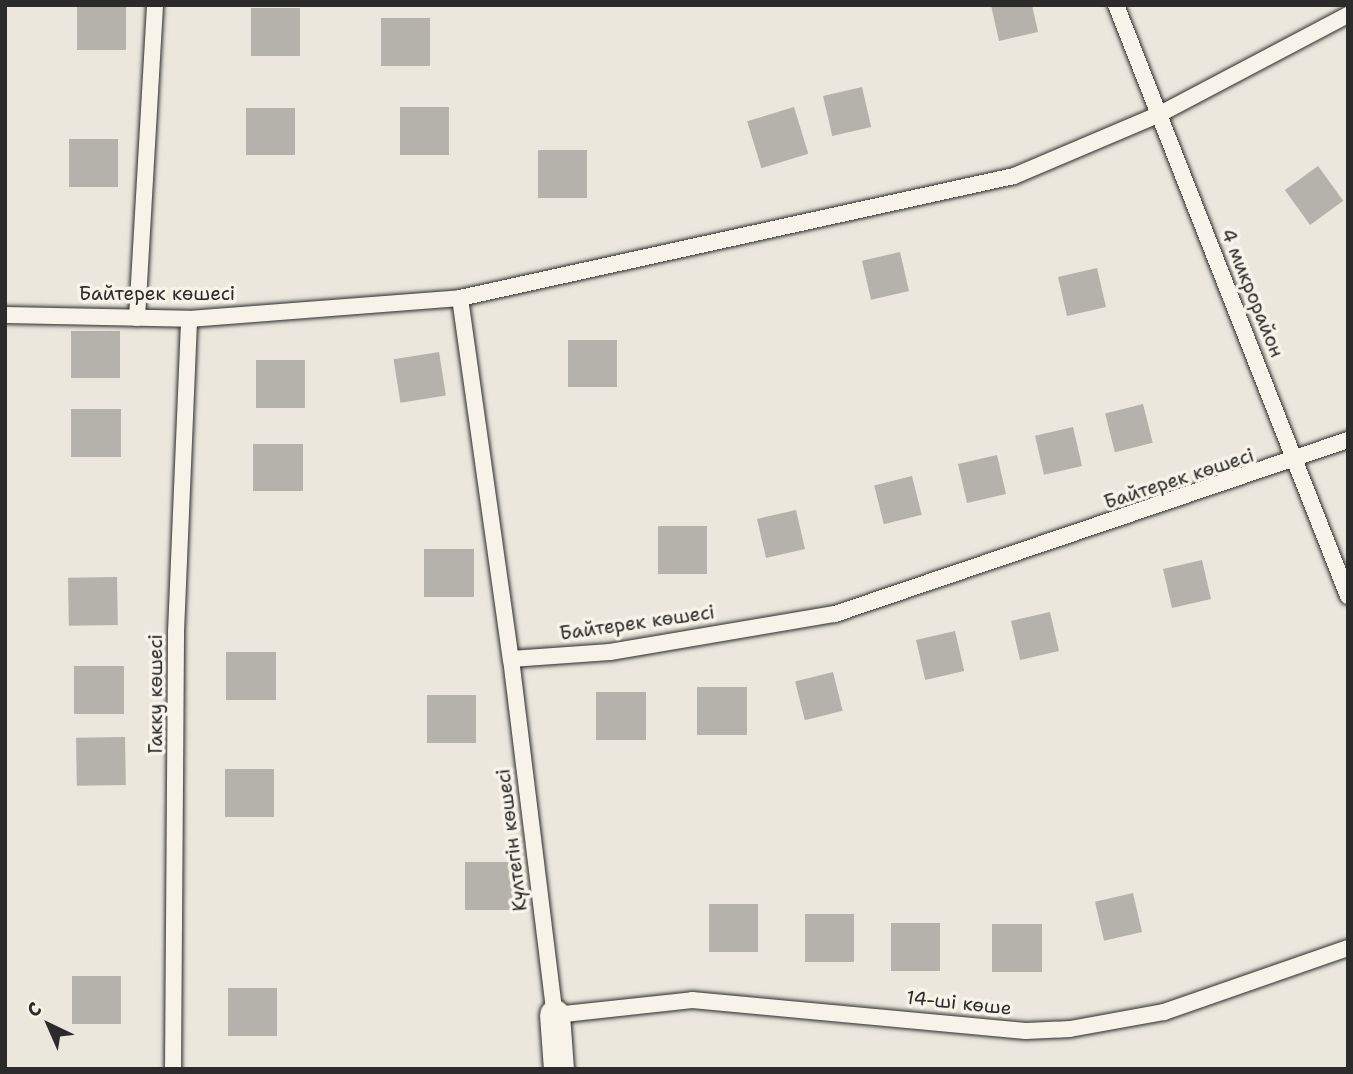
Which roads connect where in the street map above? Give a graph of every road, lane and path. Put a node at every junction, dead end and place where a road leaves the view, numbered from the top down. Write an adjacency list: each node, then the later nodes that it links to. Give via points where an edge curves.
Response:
1 (155, 5): 7 (lane)
2 (1116, 5): 4 (lane, 4 микрорайон)
3 (1348, 15): 4 (lane, Байтерек көшесі)
4 (1158, 115): 5 (lane, Байтерек көшесі, via 1014,176); 10 (lane, 4 микрорайон)
5 (460, 298): 8 (lane, Байтерек көшесі); 12 (lane)
6 (5, 314): 7 (lane, Байтерек көшесі)
7 (137, 318): 8 (lane, Байтерек көшесі)
8 (189, 319): 15 (lane, Гакку көшесі, via 176,632)
9 (1348, 440): 10 (lane, Байтерек көшесі)
10 (1298, 462): 11 (lane, 4 микрорайон); 12 (lane, Байтерек көшесі, via 835,614 610,652)
11 (1348, 596)
12 (511, 659): 14 (lane, Күлтегін көшесі)
13 (1348, 948): 14 (lane, 14-ші көше, via 1164,1012 1070,1029 1026,1031 692,1000)
14 (555, 1016): 16 (street)
15 (173, 1069)
16 (559, 1069)

